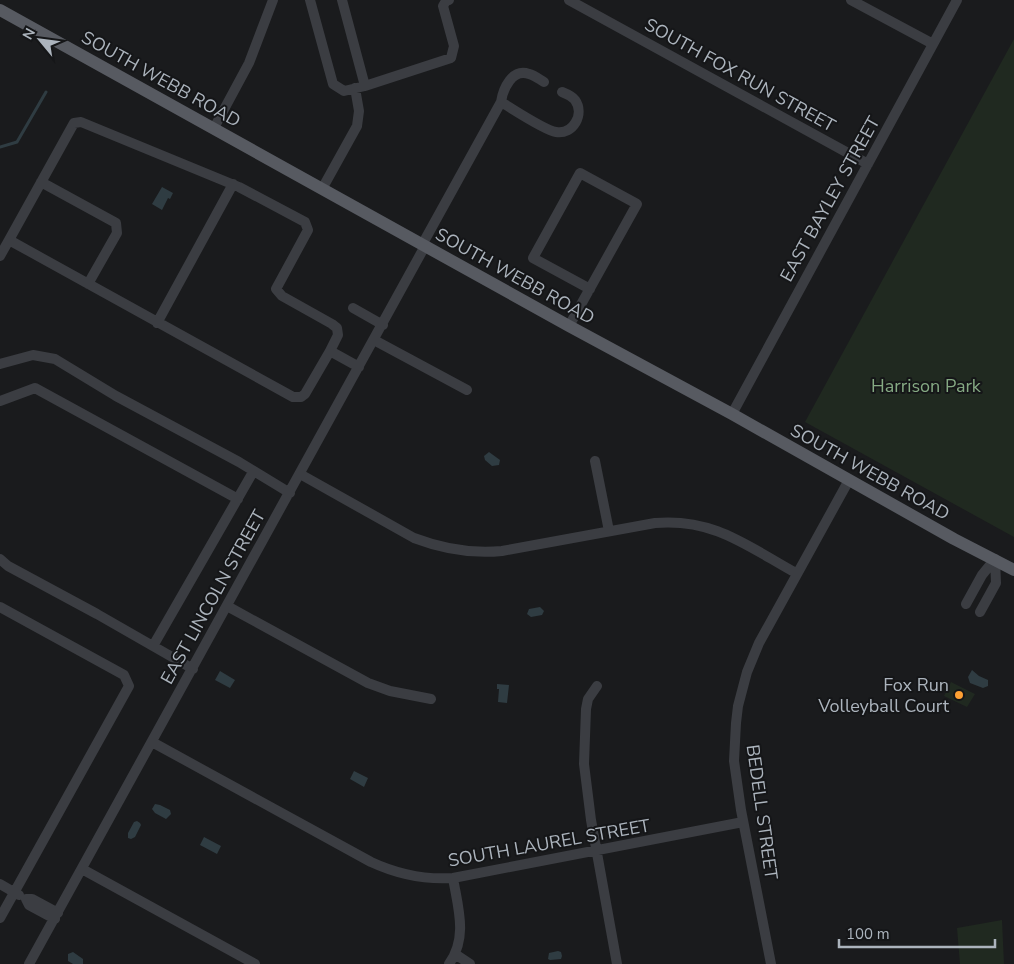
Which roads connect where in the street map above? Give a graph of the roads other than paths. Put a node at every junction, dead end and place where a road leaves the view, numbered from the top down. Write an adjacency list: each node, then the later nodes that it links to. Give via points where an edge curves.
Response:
1 (273, 0): 14 (street, via 249,62)
2 (310, 0): 11 (street, via 333,84 344,91)
3 (342, 0): 11 (street)
4 (449, 0): 11 (street, via 443,6 454,46 450,58)
5 (569, 0): 15 (street, SOUTH FOX RUN STREET)
6 (852, 0): 9 (street)
7 (957, 0): 9 (street, EAST BAYLEY STREET)
8 (0, 10): 14 (main road, SOUTH WEBB ROAD)
9 (933, 44): 15 (street, EAST BAYLEY STREET)
10 (544, 82): 13 (street, EAST LINCOLN STREET, via 528,73 516,74 502,92)
11 (360, 87): 18 (street, via 357,126)
12 (562, 92): 13 (street, via 575,100 579,110 574,125 561,132 551,130)
13 (501, 102): 20 (street, EAST LINCOLN STREET)
14 (214, 128): 18 (main road, SOUTH WEBB ROAD)
15 (868, 164): 34 (street, EAST BAYLEY STREET)
16 (41, 182): 17 (street, via 74,123 82,122); 19 (street); 22 (street, via 116,223 117,233)
17 (233, 184): 25 (street); 29 (street, via 306,222 308,230 276,289 282,296 337,328 338,335)
18 (322, 189): 20 (main road, SOUTH WEBB ROAD)
19 (9, 240): 21 (street); 22 (street)
20 (424, 245): 26 (street, EAST LINCOLN STREET); 27 (main road, SOUTH WEBB ROAD)
21 (0, 256)
22 (88, 284): 25 (street)
23 (590, 289): 23 (street, via 637,204 580,173 533,258); 27 (street)
24 (353, 308): 26 (street)
25 (157, 323): 29 (street, via 292,398 305,394)
26 (382, 325): 28 (street, EAST LINCOLN STREET)
27 (569, 326): 34 (main road, SOUTH WEBB ROAD)
28 (374, 340): 31 (street, EAST LINCOLN STREET); 32 (street)
29 (330, 351): 31 (street)
30 (0, 364): 36 (street, via 32,355 55,359)
31 (359, 367): 37 (street, EAST LINCOLN STREET)
32 (467, 390)
33 (0, 401): 40 (street, via 35,388)
34 (732, 414): 38 (main road, SOUTH WEBB ROAD)
35 (595, 461): 41 (street)
36 (253, 472): 39 (street); 40 (street)
37 (300, 474): 39 (street, EAST LINCOLN STREET); 41 (street, via 414,538 456,550 502,551)
38 (848, 480): 42 (main road, SOUTH WEBB ROAD); 45 (street, BEDELL STREET)
39 (290, 493): 47 (street, EAST LINCOLN STREET)
40 (238, 499): 50 (street)
41 (609, 531): 45 (street, via 667,522 704,526 737,539)
42 (995, 559): 44 (main road, SOUTH WEBB ROAD); 46 (street); 49 (street, via 996,583)
43 (0, 560): 50 (street)
44 (1014, 570)
45 (796, 573): 55 (street, BEDELL STREET, via 753,656 738,706 734,761)
46 (966, 604)
47 (227, 606): 51 (street, EAST LINCOLN STREET); 53 (street, via 368,683)
48 (0, 607): 60 (street, via 121,673 129,686)
49 (980, 612)
50 (153, 646): 51 (street)
51 (193, 668): 54 (street, EAST LINCOLN STREET)
52 (597, 686): 56 (street, via 588,699 586,709 584,764)
53 (431, 699)
54 (152, 742): 57 (street, EAST LINCOLN STREET); 58 (street, SOUTH LAUREL STREET, via 375,864 410,876)
55 (744, 822): 56 (street, SOUTH LAUREL STREET); 69 (street, BEDELL STREET)
56 (597, 851): 58 (street, SOUTH LAUREL STREET); 68 (street)
57 (82, 869): 61 (street, EAST LINCOLN STREET); 65 (street)
58 (453, 878): 63 (street, via 461,927)
59 (0, 884): 60 (street)
60 (14, 892): 61 (street, via 29,905); 62 (street)
61 (57, 916): 64 (street, EAST LINCOLN STREET)
62 (0, 918)
63 (455, 954): 66 (street); 67 (street)
64 (30, 964)
65 (255, 964)
66 (449, 964)
67 (470, 964)
68 (617, 964)
69 (771, 964)

